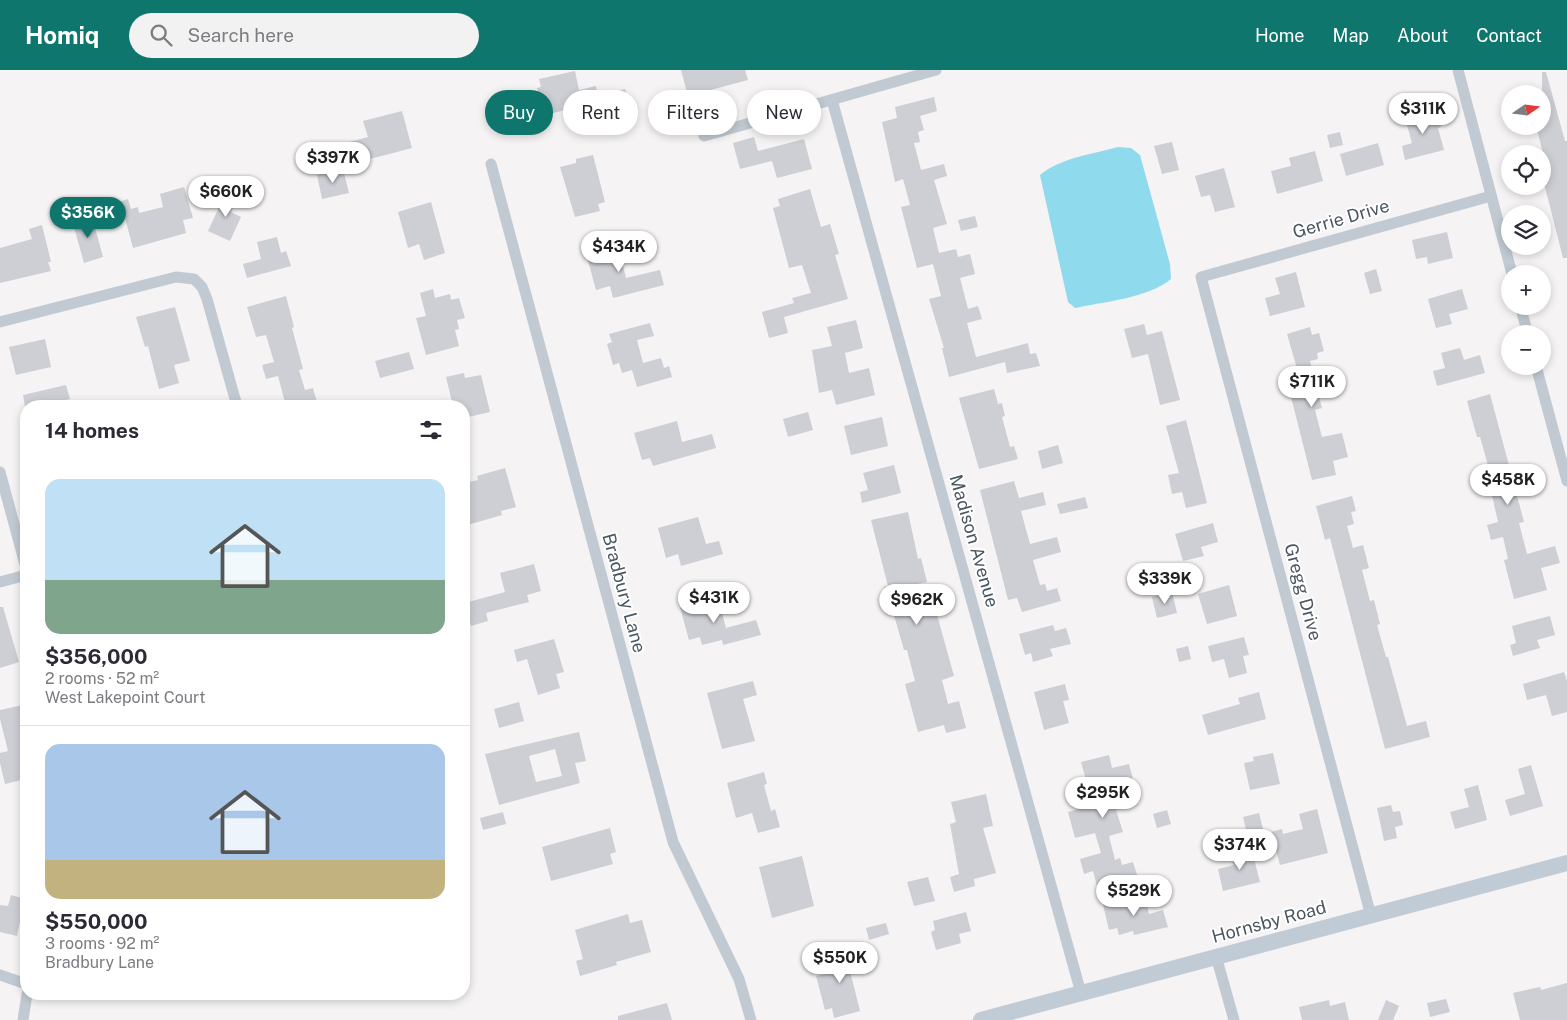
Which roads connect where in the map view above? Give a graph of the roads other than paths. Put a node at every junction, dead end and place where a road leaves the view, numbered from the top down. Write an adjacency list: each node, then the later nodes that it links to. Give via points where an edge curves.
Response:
1 (936, 70): 3 (street)
2 (1458, 70): 6 (street)
3 (832, 100): 4 (street); 22 (street, Madison Avenue)
4 (704, 136)
5 (491, 164): 26 (street, Bradbury Lane, via 673,842 739,979)
6 (1491, 196): 7 (street); 8 (street, Gerrie Drive)
7 (1510, 265)
8 (1201, 277): 18 (street, Gregg Drive)
9 (0, 322): 11 (street, via 185,276 198,282 207,299)
10 (1538, 375): 13 (street)
11 (235, 400)
12 (0, 472): 14 (street)
13 (1567, 481)
14 (20, 546)
15 (20, 577): 16 (street)
16 (0, 582)
17 (1567, 862): 18 (street, Hornsby Road)
18 (1371, 916): 19 (street, Hornsby Road)
19 (1216, 956): 22 (street, Hornsby Road); 28 (street)
20 (0, 975): 21 (street)
21 (20, 982)
22 (1081, 993): 24 (street, Hornsby Road)
23 (26, 1000): 25 (street)
24 (1011, 1016): 27 (street, Hornsby Road)
25 (23, 1020)
26 (751, 1020)
27 (981, 1020)
28 (1234, 1020)

